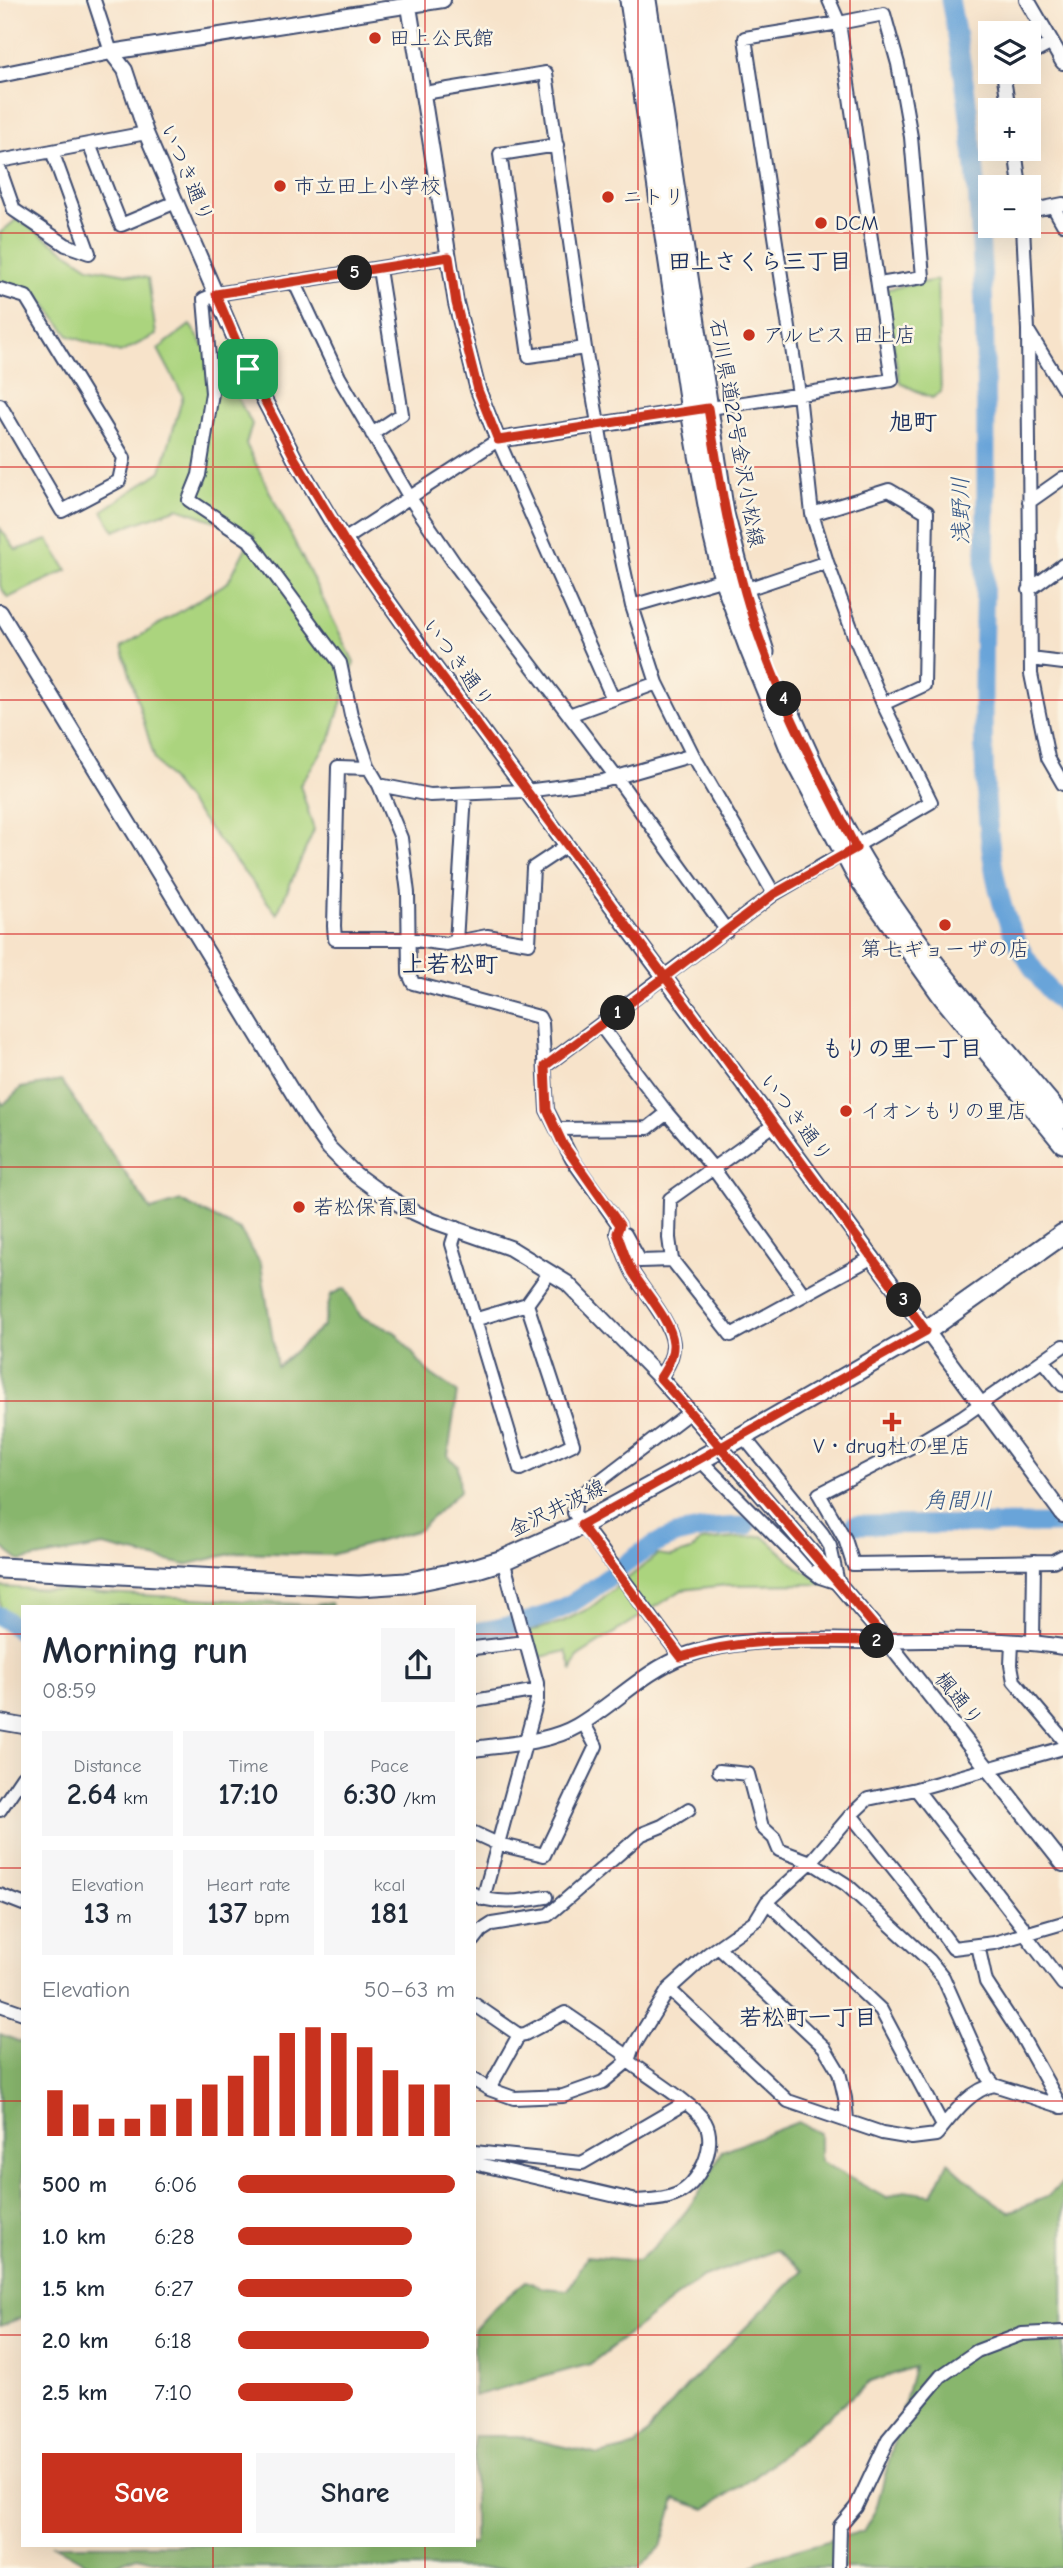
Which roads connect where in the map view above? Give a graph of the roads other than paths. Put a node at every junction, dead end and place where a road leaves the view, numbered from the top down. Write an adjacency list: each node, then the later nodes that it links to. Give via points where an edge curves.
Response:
1 (94, 0): 11 (street)
2 (443, 0): 7 (street)
3 (630, 0): 37 (main road)
4 (646, 0): 37 (main road, 石川県道22号金沢小松線)
5 (830, 0): 8 (street)
6 (1027, 0): 9 (street)
7 (409, 3): 11 (street); 14 (street)
8 (839, 23): 29 (street); 29 (street, via 884,14 911,136 923,277); 35 (street, via 746,38)
9 (1052, 43): 10 (street); 12 (street)
10 (1041, 49)
11 (111, 52): 13 (street); 15 (street, いつき通り, via 125,70)
12 (1063, 62)
13 (0, 75)
14 (424, 93): 17 (street, via 546,73); 26 (street)
15 (146, 133): 16 (street); 21 (street, いつき通り)
16 (89, 144): 18 (street); 21 (street, via 121,225)
17 (556, 145): 33 (street); 33 (street, via 500,154 529,355)
18 (52, 151): 19 (street); 20 (street, via 89,253 66,245 14,210)
19 (0, 161)
20 (0, 170)
21 (176, 202): 31 (street, いつき通り)
22 (1059, 206): 23 (street); 24 (street)
23 (1041, 209)
24 (1063, 224)
25 (1024, 238): 32 (street)
26 (449, 257): 27 (street); 40 (street, via 478,390)
27 (379, 269): 28 (street); 39 (street, via 402,414)
28 (294, 281): 31 (street); 39 (street)
29 (879, 284): 35 (street, via 892,380)
30 (0, 289): 36 (street, via 26,297 124,458 119,481 62,511)
31 (216, 294): 45 (street, いつき通り, via 271,414); 60 (street, via 204,299 212,393 199,475 189,499 249,540 340,663)
32 (1028, 330): 34 (street); 43 (street)
33 (585, 348): 38 (street)
34 (1063, 388)
35 (799, 394): 37 (street); 44 (street)
36 (0, 405)
37 (699, 410): 38 (street); 48 (main road, via 714,538); 49 (main road, 石川県道22号金沢小松線)
38 (598, 425): 40 (street); 51 (street)
39 (372, 434): 42 (street)
40 (498, 440): 42 (street); 56 (street)
41 (1063, 478): 43 (street)
42 (410, 498): 45 (street); 58 (street)
43 (1029, 502): 50 (street)
44 (812, 514): 46 (street); 57 (street, via 890,490 927,512 924,685)
45 (344, 540): 64 (street, いつき通り)
46 (827, 562): 49 (street); 57 (street)
47 (1063, 565): 50 (street)
48 (724, 579): 51 (street); 67 (main road, via 792,753)
49 (744, 590): 67 (main road, 石川県道22号金沢小松線, via 763,649)
50 (1029, 590): 53 (street)
51 (632, 606): 55 (street)
52 (0, 612): 82 (street, 楓通り, via 329,1148 378,1191 409,1210)
53 (1031, 659): 54 (street); 62 (street, via 1045,748)
54 (1063, 663)
55 (657, 683): 56 (street); 59 (street)
56 (613, 699): 58 (street)
57 (883, 704): 67 (street, via 931,802)
58 (569, 715): 61 (street)
59 (693, 755): 61 (street); 68 (street)
60 (369, 768): 63 (street); 70 (street, via 338,766 335,939)
61 (616, 777): 64 (street); 69 (street)
62 (1063, 784)
63 (379, 785): 65 (street, via 430,796); 70 (street, via 401,838)
64 (526, 791): 65 (street); 66 (street, いつき通り)
65 (466, 794): 71 (street)
66 (566, 846): 71 (street, via 533,868 529,943 487,936); 72 (street, いつき通り)
67 (850, 851): 68 (street); 76 (main road, 石川県道22号金沢小松線, via 934,964); 79 (main road, via 914,958)
68 (774, 894): 69 (street)
69 (726, 931): 72 (street)
70 (408, 939): 71 (street); 74 (street, via 413,983 539,1017)
71 (456, 942)
72 (665, 977): 73 (street); 77 (street, いつき通り)
73 (601, 1026): 74 (street); 75 (street)
74 (545, 1066): 78 (street, via 547,1110)
75 (667, 1113): 78 (street, via 648,1128); 80 (street)
76 (1063, 1119)
77 (774, 1125): 80 (street); 84 (street, いつき通り)
78 (557, 1129): 81 (street)
79 (1063, 1143)
80 (713, 1168): 85 (street, via 670,1199); 87 (street)
81 (620, 1225): 85 (street, via 640,1261); 93 (street, via 617,1233 632,1270 673,1342 671,1360)
82 (457, 1228): 86 (street, 楓通り, via 510,1248); 89 (street, via 452,1244)
83 (1063, 1234): 90 (main road, 金沢井波線)
84 (873, 1256): 87 (street); 90 (street, いつき通り)
85 (672, 1260): 87 (street, via 731,1335)
86 (550, 1272): 88 (street); 93 (street, 楓通り, via 567,1283)
87 (804, 1295)
88 (527, 1304): 89 (street); 89 (street, via 573,1444 520,1469)
89 (474, 1320)
90 (926, 1331): 95 (street, いつき通り); 97 (main road, 金沢井波線)
91 (1063, 1346): 92 (street)
92 (1043, 1360): 94 (street); 95 (street)
93 (660, 1378): 96 (street, 楓通り)
94 (1063, 1385)
95 (981, 1405): 99 (street, いつき通り); 103 (street, via 819,1494 845,1539 853,1564)
96 (693, 1415): 100 (street, via 576,1499 574,1513); 105 (street, 楓通り, bridge)
97 (743, 1436): 98 (main road, 金沢井波線); 105 (street, via 822,1533 830,1546)
98 (700, 1460): 100 (main road, 金沢井波線); 105 (street, via 804,1565)
99 (1063, 1514)
100 (581, 1525): 102 (main road, 金沢井波線); 112 (street)
101 (1063, 1556): 103 (street)
102 (503, 1560): 104 (main road, 金沢井波線, via 449,1576 359,1586); 106 (street)
103 (1034, 1561): 109 (street)
104 (0, 1568)
105 (838, 1583): 107 (street, 楓通り)
106 (524, 1637): 111 (street); 113 (street)
107 (887, 1641): 108 (street); 112 (street, via 723,1645); 122 (street, 楓通り)
108 (1012, 1642): 109 (street); 118 (street, via 1014,1681)
109 (1033, 1642): 110 (street)
110 (1063, 1647)
111 (476, 1648)
112 (681, 1657): 116 (street)
113 (538, 1690): 114 (street); 119 (street)
114 (476, 1700)
115 (0, 1722): 117 (street)
116 (583, 1722): 119 (street); 131 (street, via 596,1745 544,1855)
117 (21, 1726)
118 (1063, 1739)
119 (528, 1740): 121 (street); 131 (street)
120 (1063, 1748): 122 (street)
121 (476, 1749)
122 (986, 1769): 125 (street); 133 (street, 楓通り)
123 (719, 1771): 132 (street, via 748,1774 762,1827 779,1850)
124 (21, 1778): 126 (street)
125 (916, 1789): 129 (street, via 868,1800); 140 (street)
126 (4, 1795): 128 (street)
127 (689, 1809): 141 (street, via 642,1834 548,1915 492,1924)
128 (0, 1810)
129 (851, 1815): 132 (street); 142 (street, via 953,1948)
130 (476, 1834): 131 (street)
131 (498, 1844): 135 (street)
132 (811, 1862): 137 (street); 152 (street, via 847,1885 943,1977)
133 (1063, 1864)
134 (0, 1895): 138 (street)
135 (479, 1897): 136 (street, via 516,1902)
136 (546, 1897)
137 (767, 1902): 143 (street, via 756,1920); 157 (street, via 881,2010)
138 (21, 1903)
139 (1063, 1923): 140 (street)
140 (1024, 1934): 142 (street); 144 (street)
141 (476, 1937)
142 (978, 1945): 155 (street, via 986,1982)
143 (718, 1947): 145 (street); 156 (street, via 824,2047 839,2073)
144 (1063, 1984)
145 (669, 1989): 150 (street); 156 (street, via 788,2101)
146 (0, 2005): 148 (street)
147 (476, 2005): 149 (street)
148 (21, 2011)
149 (519, 2035): 150 (street, via 565,2013 622,2052); 153 (street)
150 (628, 2061): 153 (street, via 603,2082 563,2096 514,2098); 154 (street)
151 (476, 2081): 153 (street)
152 (994, 2085): 155 (street); 157 (street, via 985,2087)
153 (489, 2089)
154 (685, 2103): 158 (street, via 582,2163); 159 (street, via 704,2120 709,2147 697,2177 674,2196 637,2201)
155 (1062, 2107)
156 (847, 2120): 157 (street, via 912,2138 936,2134)
157 (943, 2126)
158 (476, 2152)
159 (476, 2162)
160 (1063, 2332): 161 (street, via 1022,2334 977,2351 941,2376 888,2440 856,2507 840,2526)
161 (839, 2568)

